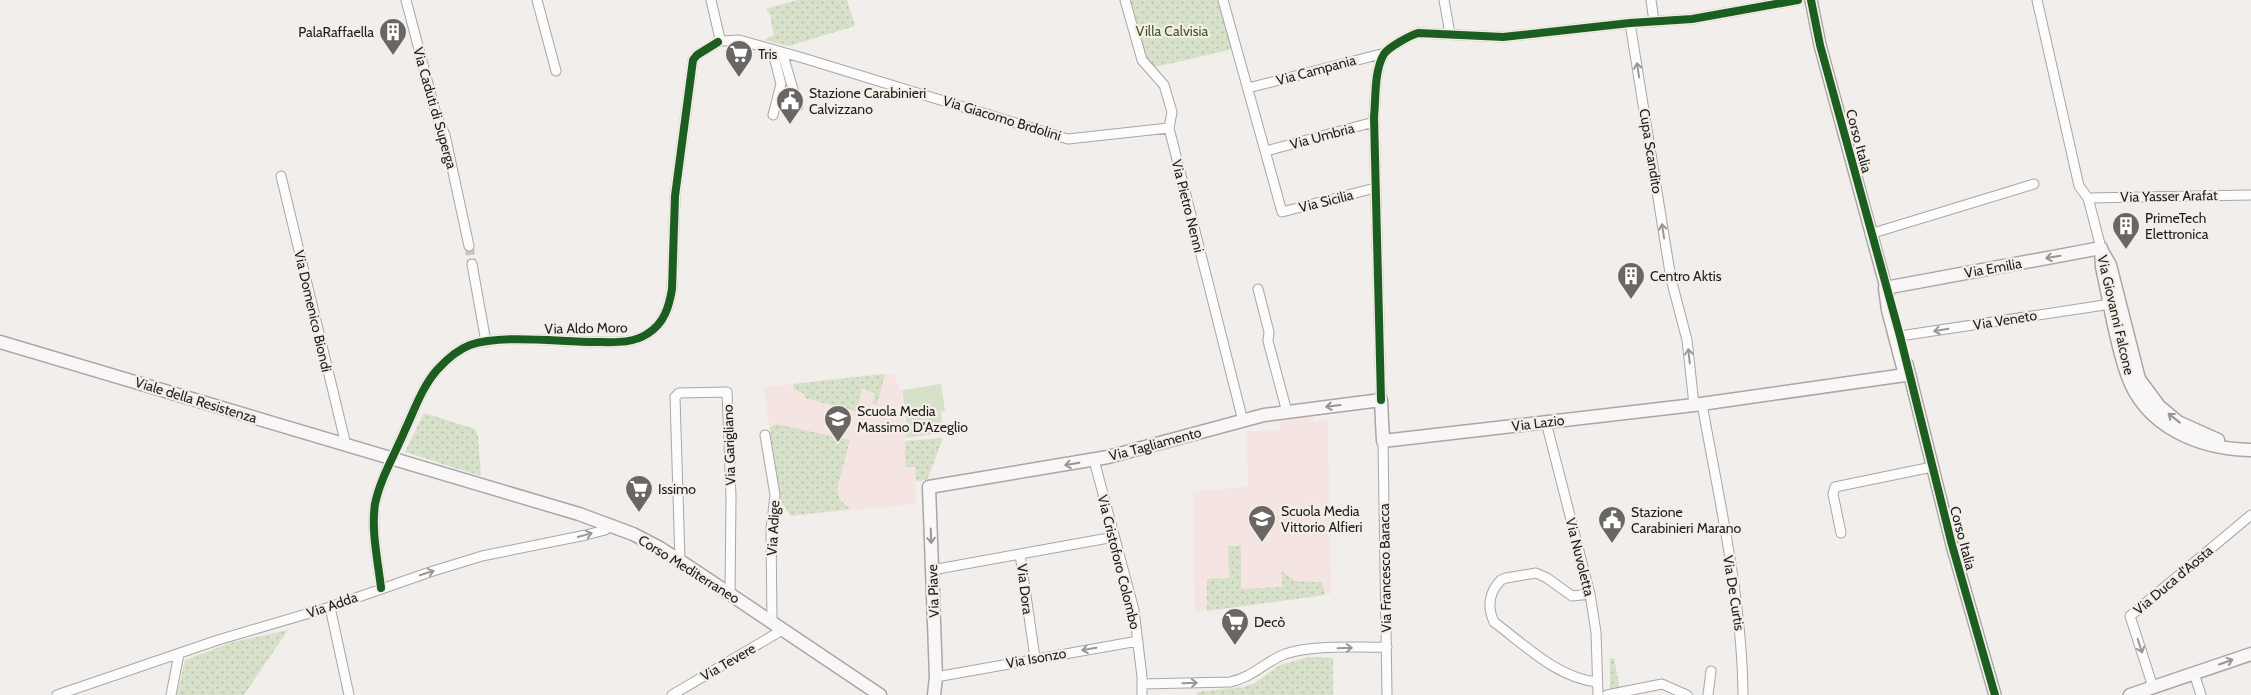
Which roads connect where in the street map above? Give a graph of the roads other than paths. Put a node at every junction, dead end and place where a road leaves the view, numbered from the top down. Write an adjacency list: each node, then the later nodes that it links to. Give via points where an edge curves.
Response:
1 (406, 0): 31 (street, Via Caduti di Superga, via 436,114 445,135)
2 (537, 0): 18 (street)
3 (711, 0): 14 (street)
4 (1125, 0): 23 (street, Via Pietro Nenni, via 1142,60 1164,85 1172,112)
5 (1223, 0): 19 (street)
6 (1444, 0): 13 (street)
7 (1651, 0): 11 (street)
8 (1798, 0): 11 (street, via 1692,19)
9 (1811, 0): 30 (street, Corso Italia)
10 (2036, 0): 29 (street, via 2079,186)
11 (1654, 22): 12 (street)
12 (1630, 23): 13 (street, via 1503,37); 43 (street, Cupa Scandito, one-way to 12, via 1687,340 1671,279)
13 (1450, 34): 17 (street, via 1418,33)
14 (721, 41): 15 (street, Via Giacomo Brdolini, via 739,40); 39 (street, Via Aldo Moro, via 692,60 674,196 672,289 664,317 647,334 621,342)
15 (772, 49): 16 (street, Via Giacomo Brdolini); 21 (street, via 781,84)
16 (782, 52): 20 (street); 23 (street, Via Giacomo Brdolini, via 1068,139)
17 (1385, 53): 19 (street, Via Campania); 22 (street, via 1378,74)
18 (556, 71)
19 (1248, 88): 24 (street)
20 (798, 106)
21 (773, 115)
22 (1374, 122): 24 (street, Via Umbria); 27 (street)
23 (1169, 128): 45 (street, Via Pietro Nenni)
24 (1267, 150): 27 (street, Via Sicilia, via 1282,212)
25 (281, 176): 49 (street, Via Domenico Biondi)
26 (2034, 184): 30 (street)
27 (1375, 188): 42 (street)
28 (2251, 195): 29 (street, Via Yasser Arafat)
29 (2088, 198): 32 (street)
30 (1870, 234): 34 (street, Corso Italia)
31 (469, 246)
32 (2101, 248): 34 (main road, Via Emilia, one-way to 34); 36 (main road, Via Giovanni Falcone); 50 (main road, Via Giovanni Falcone, one-way to 32, via 2199,433 2178,422 2144,387 2135,369 2110,265)
33 (472, 264): 39 (street)
34 (1885, 288): 37 (street, Corso Italia); 40 (main road, Corso Italia)
35 (1258, 290): 44 (street)
36 (2111, 304): 37 (street, Via Veneto, one-way to 37); 50 (main road, Via Giovanni Falcone, via 2127,375 2149,410 2189,440 2219,448)
37 (1900, 336): 41 (street, Corso Italia)
38 (0, 342): 49 (main road, Viale della Resistenza)
39 (486, 342): 51 (street, Via Aldo Moro, via 453,354 436,371)
40 (1905, 375): 41 (street, Corso Italia); 43 (main road, Via Lazio)
41 (1911, 387): 53 (street, Corso Italia)
42 (1381, 400): 44 (main road, Via Tagliamento, one-way to 44); 48 (main road)
43 (1698, 404): 46 (main road, Via Lazio); 91 (street, Via De Curtis, via 1732,577 1742,647)
44 (1287, 412): 45 (main road, Via Tagliamento)
45 (1242, 421): 52 (main road, Via Tagliamento)
46 (1546, 422): 48 (main road, Via Lazio); 63 (street, Via Nuvoletta)
47 (766, 435): 66 (street, Via Adige, via 775,495 770,529)
48 (1383, 441): 69 (street, Via Francesco Baracca)
49 (346, 445): 51 (main road, Viale della Resistenza)
50 (2251, 450)
51 (392, 458): 56 (main road, Corso Mediterraneo); 62 (street, Via Aldo Moro, via 374,517)
52 (1094, 460): 54 (main road, Via Tagliamento, one-way to 54); 58 (street, Via Cristoforo Colombo)
53 (1932, 467): 57 (street, via 1835,488 1833,494); 92 (street, Corso Italia)
54 (929, 487): 61 (main road, Via Piave, one-way to 61)
55 (2251, 515): 78 (street, Via Duca d'Aosta, one-way to 78, via 2130,616)
56 (610, 525): 60 (main road, Corso Mediterraneo, via 633,534); 62 (street, Via Adda, one-way to 56, via 482,556 564,541 604,530)
57 (1840, 532)
58 (1114, 537): 59 (street, Via Dora); 68 (street, Via Cristoforo Colombo, via 1134,610)
59 (1020, 554): 61 (street); 72 (street, Via Dora)
60 (680, 561): 64 (main road, Corso Mediterraneo); 64 (street, Via Garigliano, via 675,397 679,393 727,392)
61 (932, 570): 75 (main road, Via Piave)
62 (381, 588): 65 (street, Via Adda)
63 (1590, 594): 76 (street, Via Nuvoletta, via 1596,632); 76 (street, via 1572,596 1547,578 1530,573 1501,580 1490,596 1489,612 1494,622 1558,669 1583,681)
64 (730, 595): 66 (main road, Corso Mediterraneo)
65 (330, 607): 70 (street, Via Adda); 81 (street)
66 (772, 622): 67 (main road, Corso Mediterraneo)
67 (784, 630): 82 (street, Via Tevere); 83 (main road, Corso Mediterraneo)
68 (1138, 641): 72 (street, Via Isonzo, one-way to 72); 77 (street, Via Cristoforo Colombo)
69 (1386, 647): 77 (street, one-way to 69, via 1230,682 1299,650); 86 (street, Via Francesco Baracca)
70 (180, 654): 79 (street, Via Adda); 80 (street)
71 (2251, 654): 74 (main road, one-way to 71)
72 (1035, 658): 75 (street, Via Isonzo)
73 (1711, 671): 90 (street)
74 (2194, 673): 78 (main road); 94 (street)
75 (936, 677): 84 (main road, Via Piave)
76 (1597, 682): 87 (street, Via Nuvoletta)
77 (1142, 684): 85 (street, Via Cristoforo Colombo)
78 (2153, 687): 93 (main road)
79 (57, 695)
80 (171, 695)
81 (349, 695)
82 (672, 695)
83 (880, 695)
84 (934, 695)
85 (1142, 695)
86 (1387, 695)
87 (1598, 695)
88 (1607, 695): 89 (street, via 1662,684)
89 (1686, 695)
90 (1708, 695)
91 (1742, 695)
92 (1995, 695)
93 (2130, 695)
94 (2201, 695)

